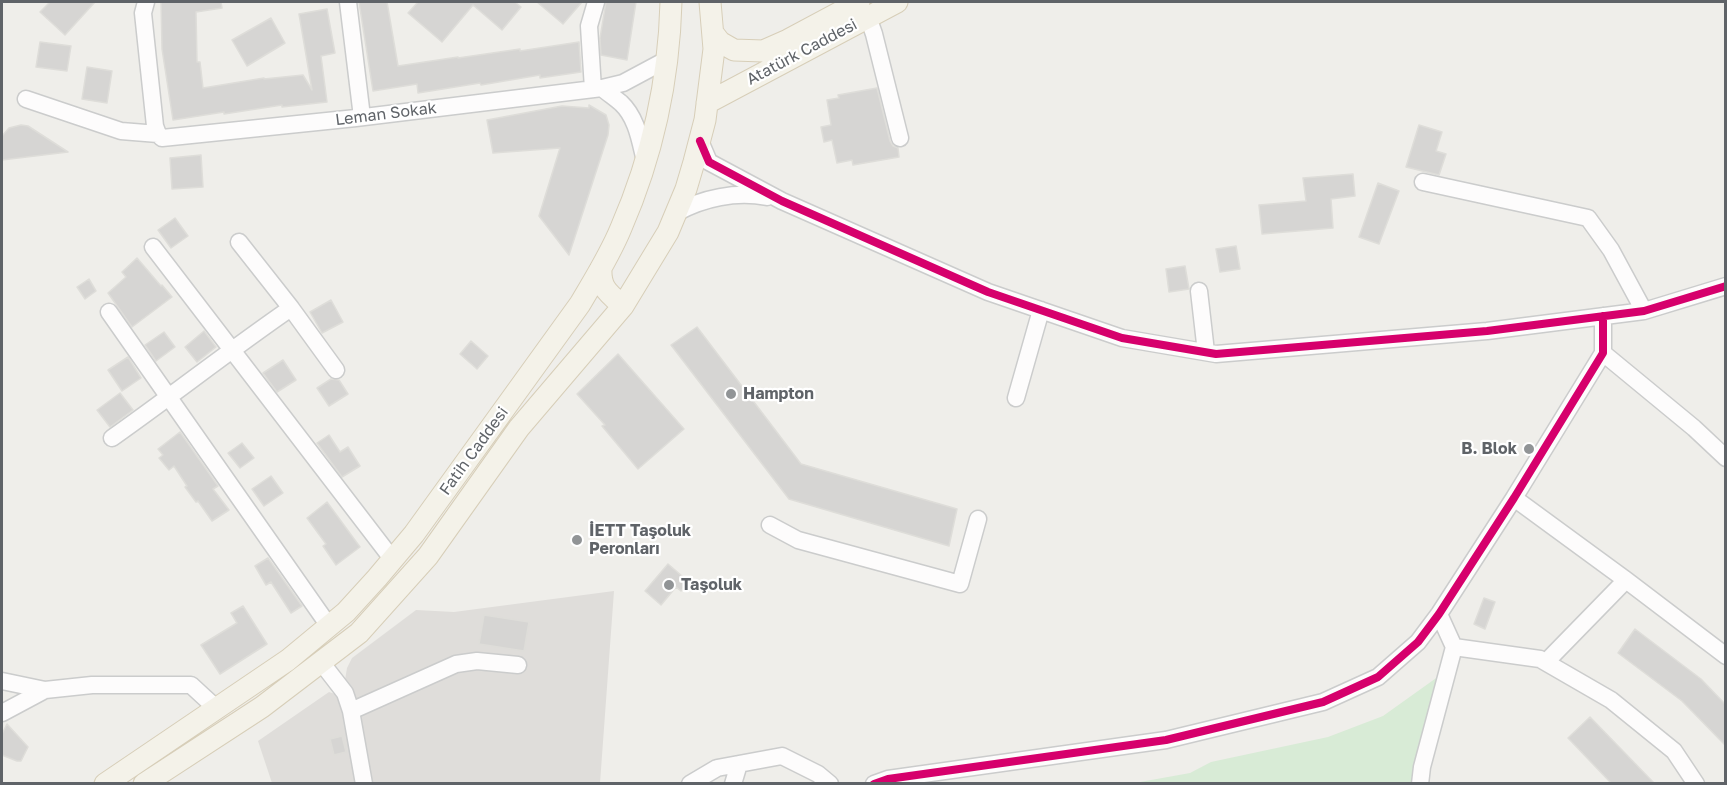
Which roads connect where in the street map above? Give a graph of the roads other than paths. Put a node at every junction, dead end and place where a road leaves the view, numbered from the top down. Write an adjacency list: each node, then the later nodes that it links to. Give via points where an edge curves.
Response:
1 (146, 2): 13 (street, via 143,13 155,126)
2 (348, 2): 12 (street)
3 (596, 2): 9 (street, via 589,26)
4 (672, 2): 8 (main road, Fatih Caddesi)
5 (897, 2): 6 (main road, Atatürk Caddesi)
6 (864, 9): 7 (main road, Atatürk Caddesi, via 763,51 734,51 720,42); 11 (main road, Atatürk Caddesi); 14 (street)
7 (710, 13): 11 (main road, Fatih Caddesi, via 714,49)
8 (666, 60): 9 (street, Leman Sokak, via 622,83); 16 (main road, Fatih Caddesi)
9 (598, 89): 12 (street, Leman Sokak); 16 (street, via 623,105 638,131)
10 (26, 99): 13 (street, Leman Sokak, via 121,131)
11 (707, 103): 15 (main road, Fatih Caddesi)
12 (362, 117): 13 (street, Leman Sokak)
13 (163, 136)
14 (900, 138)
15 (700, 141): 18 (street, via 709,162); 19 (main road, Fatih Caddesi)
16 (645, 161): 22 (main road, Fatih Caddesi, via 621,228)
17 (1424, 182): 28 (street, via 1588,218 1611,250)
18 (782, 201): 19 (street, via 740,195 700,201); 27 (street, via 988,292)
19 (675, 213): 25 (main road, Fatih Caddesi, via 668,232)
20 (239, 242): 26 (street)
21 (153, 247): 31 (street)
22 (601, 268): 25 (main road, via 600,281); 42 (main road, Fatih Caddesi, via 580,304)
23 (1725, 286): 28 (street)
24 (1199, 291): 32 (street)
25 (623, 306): 48 (main road, Fatih Caddesi, via 519,428 428,556 359,633)
26 (291, 308): 31 (street); 34 (street)
27 (1041, 310): 32 (street, via 1122,338); 36 (street)
28 (1644, 311): 30 (street)
29 (109, 312): 35 (street)
30 (1603, 316): 32 (street, via 1487,331); 33 (street)
31 (232, 349): 35 (street); 42 (street)
32 (1206, 352)
33 (1603, 353): 38 (street); 39 (street)
34 (336, 370)
35 (169, 398): 37 (street); 45 (street)
36 (1016, 398)
37 (112, 438)
38 (1725, 458)
39 (1514, 498): 43 (street); 44 (street)
40 (978, 519): 41 (street, via 960,584 798,540)
41 (770, 525)
42 (393, 560): 45 (main road, Fatih Caddesi)
43 (1626, 580): 47 (street); 49 (street)
44 (1439, 614): 46 (street); 63 (street, via 1418,642 1378,676 1323,702 1166,740)
45 (329, 626): 53 (main road, Fatih Caddesi)
46 (1454, 646): 49 (street); 64 (street)
47 (1725, 656)
48 (321, 662): 54 (street, via 345,693); 58 (main road, Fatih Caddesi, via 262,707)
49 (1546, 662): 65 (street, via 1611,700 1674,752)
50 (518, 665): 54 (street, via 477,660 456,664)
51 (2, 681): 52 (street)
52 (45, 690): 53 (street, via 92,685 191,685); 55 (street)
53 (217, 709): 57 (main road, Fatih Caddesi)
54 (351, 711): 59 (street)
55 (2, 714)
56 (739, 764): 60 (street, via 717,768); 61 (street); 62 (street, via 782,756)
57 (105, 783)
58 (144, 783)
59 (364, 783)
60 (690, 783)
61 (733, 783)
62 (830, 783)
63 (874, 783)
64 (1420, 783)
65 (1696, 783)

